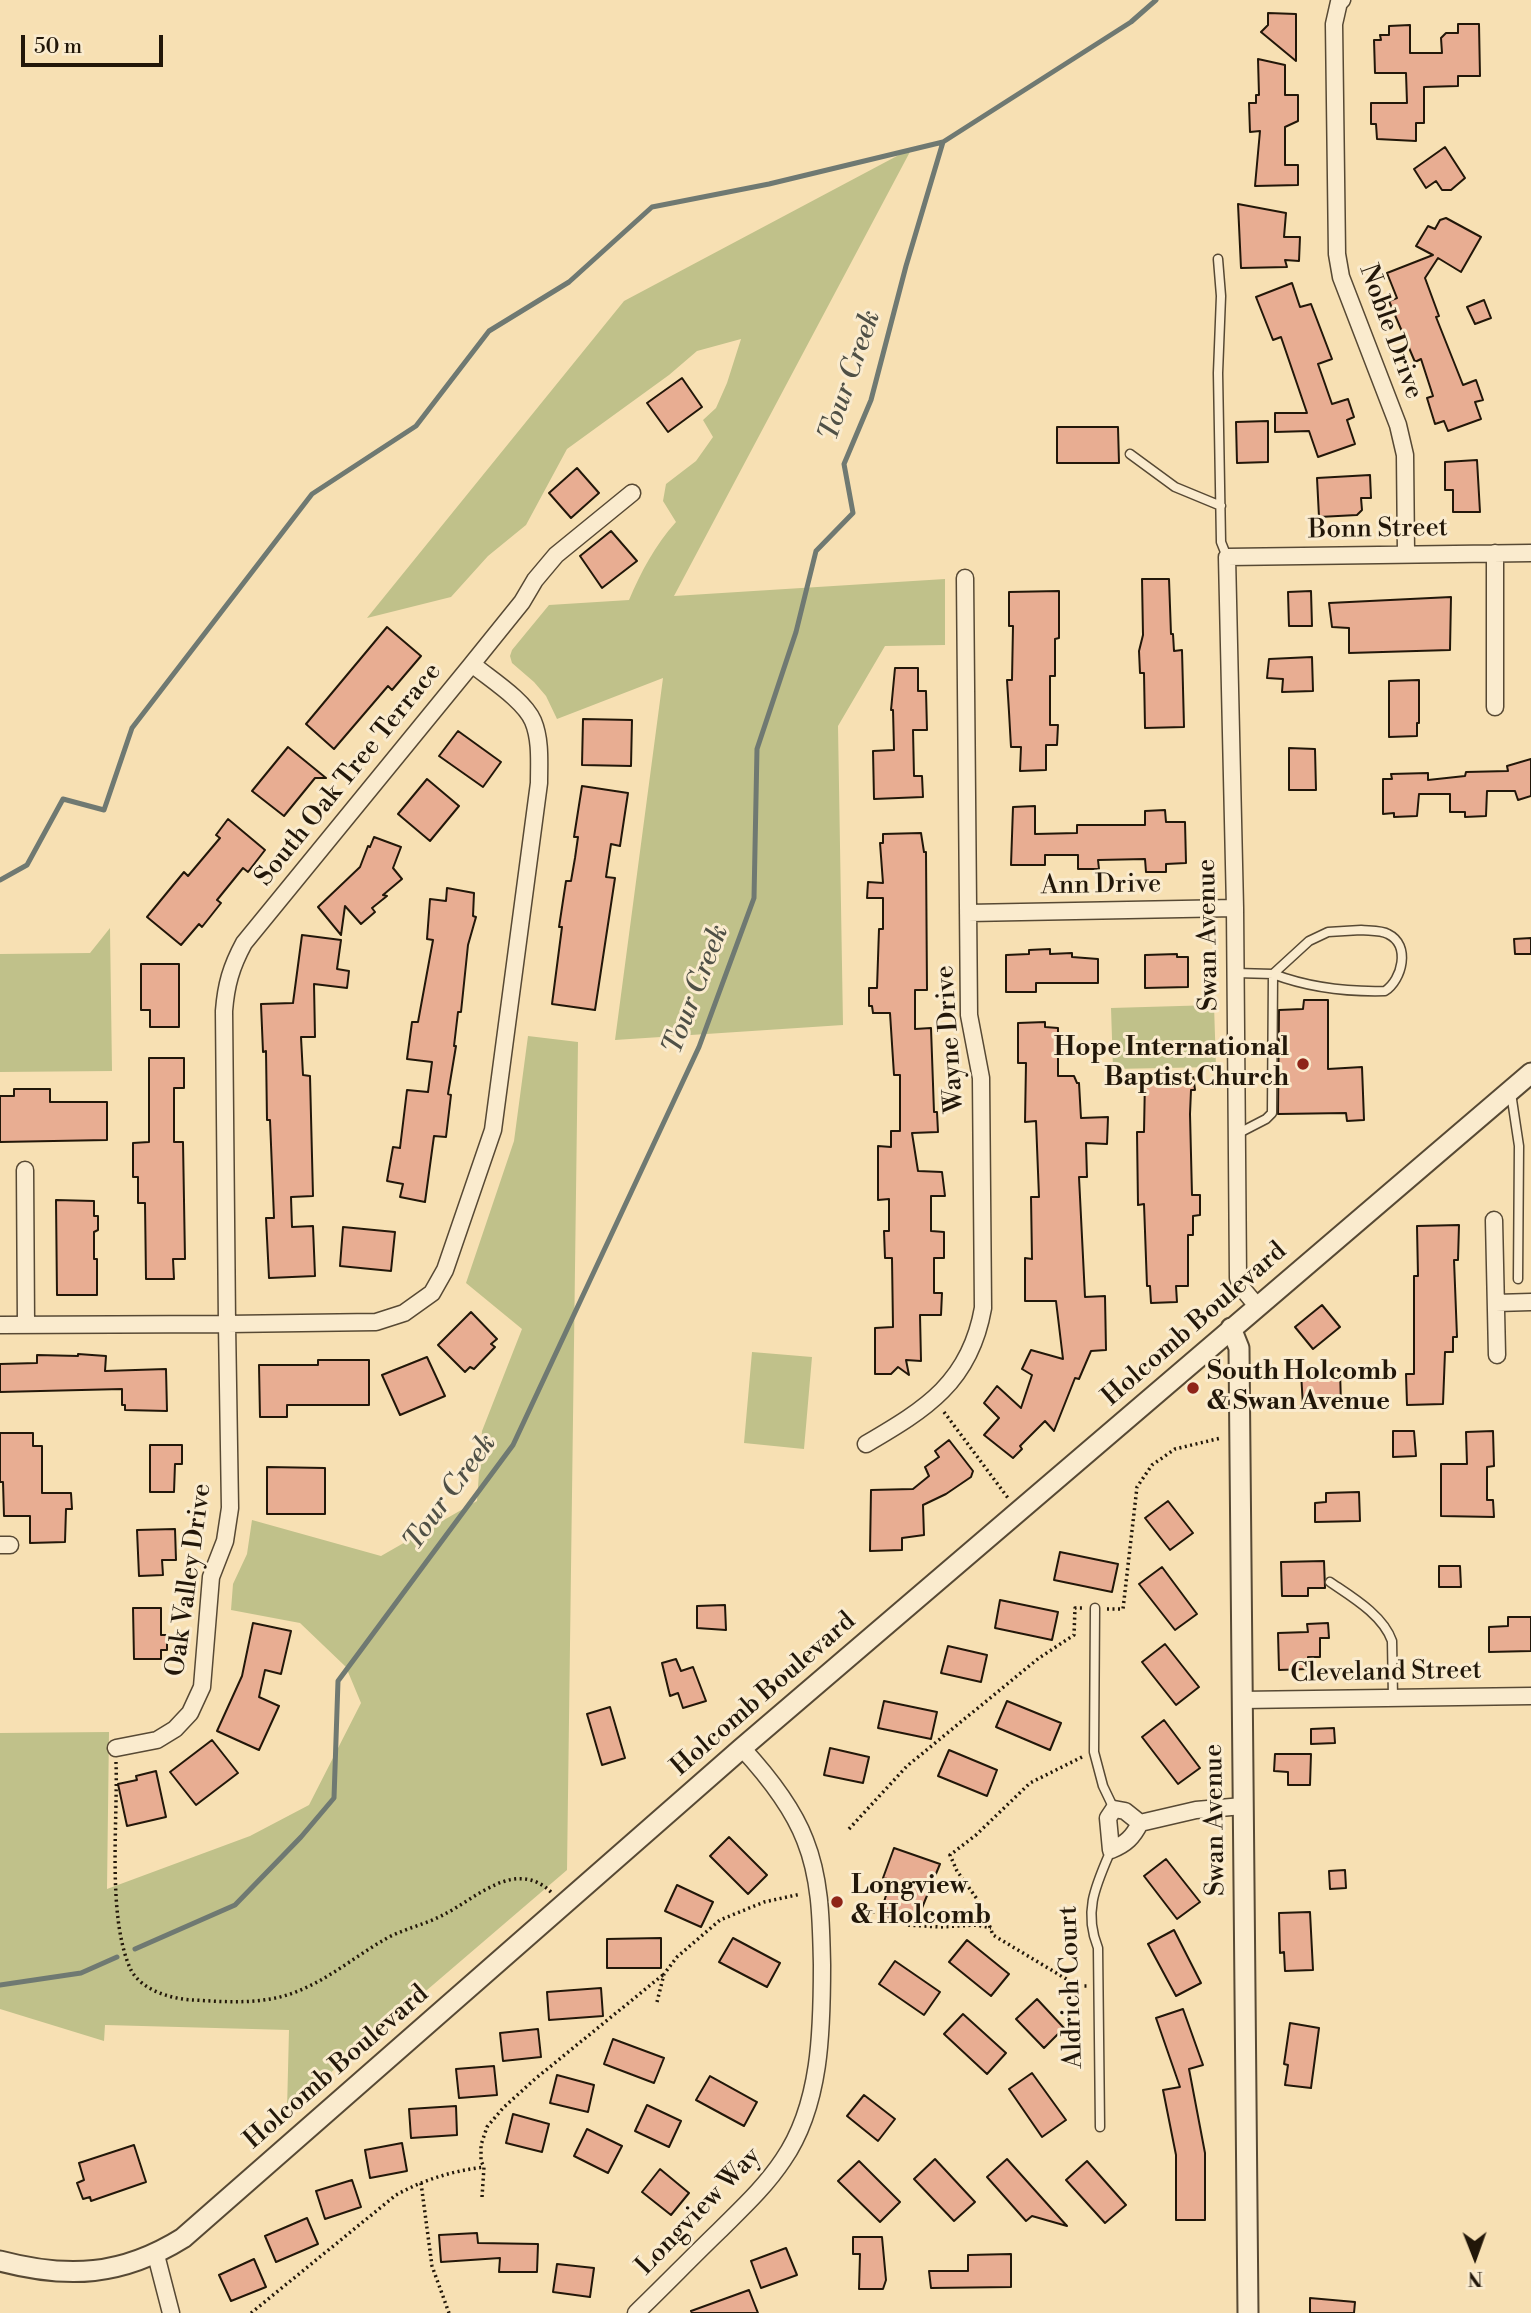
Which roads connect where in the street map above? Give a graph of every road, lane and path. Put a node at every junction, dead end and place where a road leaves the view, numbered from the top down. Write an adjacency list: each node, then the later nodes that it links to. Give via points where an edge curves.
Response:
1 (1341, 1): 6 (street, Noble Drive, via 1334,24 1337,254 1405,455)
2 (1218, 258): 5 (lane)
3 (1130, 454): 5 (lane, via 1175,487)
4 (632, 493): 11 (street, via 556,555)
5 (1221, 506): 9 (lane, via 1221,542)
6 (1406, 553): 7 (street, Bonn Street); 9 (street, Bonn Street)
7 (1495, 553): 8 (street, Bonn Street); 12 (street)
8 (1531, 553)
9 (1227, 557): 13 (street, Swan Avenue)
10 (965, 578): 14 (street, Wayne Drive)
11 (471, 664): 27 (street, South Oak Tree Terrace, via 244,943 231,966 224,1011); 27 (street, South Oak Tree Terrace, via 515,699 533,720 539,783 494,1130 445,1270 432,1293 404,1313 376,1322)
12 (1494, 707)
13 (1235, 908): 14 (street, Ann Drive); 15 (street, Swan Avenue)
14 (968, 913): 31 (street, Wayne Drive, via 969,1015 981,1078 983,1308 971,1351)
15 (1236, 973): 16 (lane); 19 (street, Swan Avenue)
16 (1273, 974): 16 (lane, via 1322,989 1385,991 1400,974 1401,952 1388,934 1328,932 1309,941); 19 (lane, via 1272,1113)
17 (1531, 1073): 18 (street, Holcomb Boulevard)
18 (1511, 1090): 22 (lane, via 1519,1146); 25 (street, Holcomb Boulevard)
19 (1237, 1134): 25 (street, Swan Avenue, via 1238,1278)
20 (25, 1170): 26 (street)
21 (1494, 1220): 23 (street)
22 (1518, 1279)
23 (1496, 1303): 24 (street); 30 (street)
24 (1531, 1303)
25 (1257, 1306): 29 (street, Holcomb Boulevard)
26 (26, 1324): 27 (street); 28 (street)
27 (227, 1324): 40 (street, Oak Valley Drive, via 230,1508 225,1541 211,1577 202,1686 190,1713 175,1729 157,1740)
28 (0, 1325)
29 (1231, 1328): 32 (street, Swan Avenue, via 1239,1348); 34 (street, Holcomb Boulevard)
30 (1497, 1356)
31 (934, 1399): 33 (street, Wayne Drive); 34 (path)
32 (1241, 1436): 36 (path, via 1175,1449 1152,1465 1137,1487 1123,1609); 38 (street, Swan Avenue)
33 (866, 1444)
34 (1018, 1511): 41 (street, Holcomb Boulevard)
35 (1330, 1582): 37 (lane, via 1389,1632)
36 (1095, 1608): 42 (lane, Aldrich Court); 46 (path, via 1075,1608 1074,1635 1039,1658 907,1766)
37 (1393, 1698): 38 (street, Cleveland Street); 39 (street, Cleveland Street)
38 (1241, 1700): 43 (street, Swan Avenue)
39 (1530, 1701)
40 (116, 1748): 49 (path, via 116,1872 122,1936 131,1969 141,1982 160,1993 181,2000 211,2001 280,1997 323,1979 398,1933 434,1920 494,1885 518,1879 544,1885)
41 (742, 1748): 49 (street, Holcomb Boulevard); 64 (street, Longview Way, via 794,1819 815,1870 822,1936 822,2006 813,2085 803,2123 764,2187)
42 (1094, 1752): 44 (lane, Aldrich Court); 51 (path, via 1030,1783 950,1855)
43 (1243, 1806): 45 (street, via 1196,1810); 65 (street, Swan Avenue)
44 (1114, 1809): 45 (street); 47 (street, Aldrich Court, via 1108,1818)
45 (1140, 1823): 47 (street, Aldrich Court, via 1124,1845)
46 (849, 1829)
47 (1111, 1850): 53 (lane, Aldrich Court, via 1091,1909)
48 (803, 1894): 52 (path, via 764,1902 720,1920)
49 (563, 1904): 59 (street, Holcomb Boulevard, via 216,2210)
50 (856, 1912): 51 (path, via 880,1912 907,1925)
51 (991, 1928): 53 (path, via 993,1935 1078,1986)
52 (664, 1974): 54 (path); 56 (path, via 503,2108 487,2127 481,2145)
53 (1099, 1986): 55 (lane, Aldrich Court)
54 (657, 2002)
55 (1100, 2127)
56 (484, 2166): 57 (path); 58 (path)
57 (421, 2182): 62 (path, via 396,2196); 63 (path, via 432,2266)
58 (482, 2197)
59 (156, 2255): 60 (street, Holcomb Boulevard, via 120,2267 83,2272); 61 (street)
60 (0, 2261)
61 (171, 2313)
62 (251, 2313)
63 (449, 2313)
64 (636, 2313)
65 (1248, 2313)

